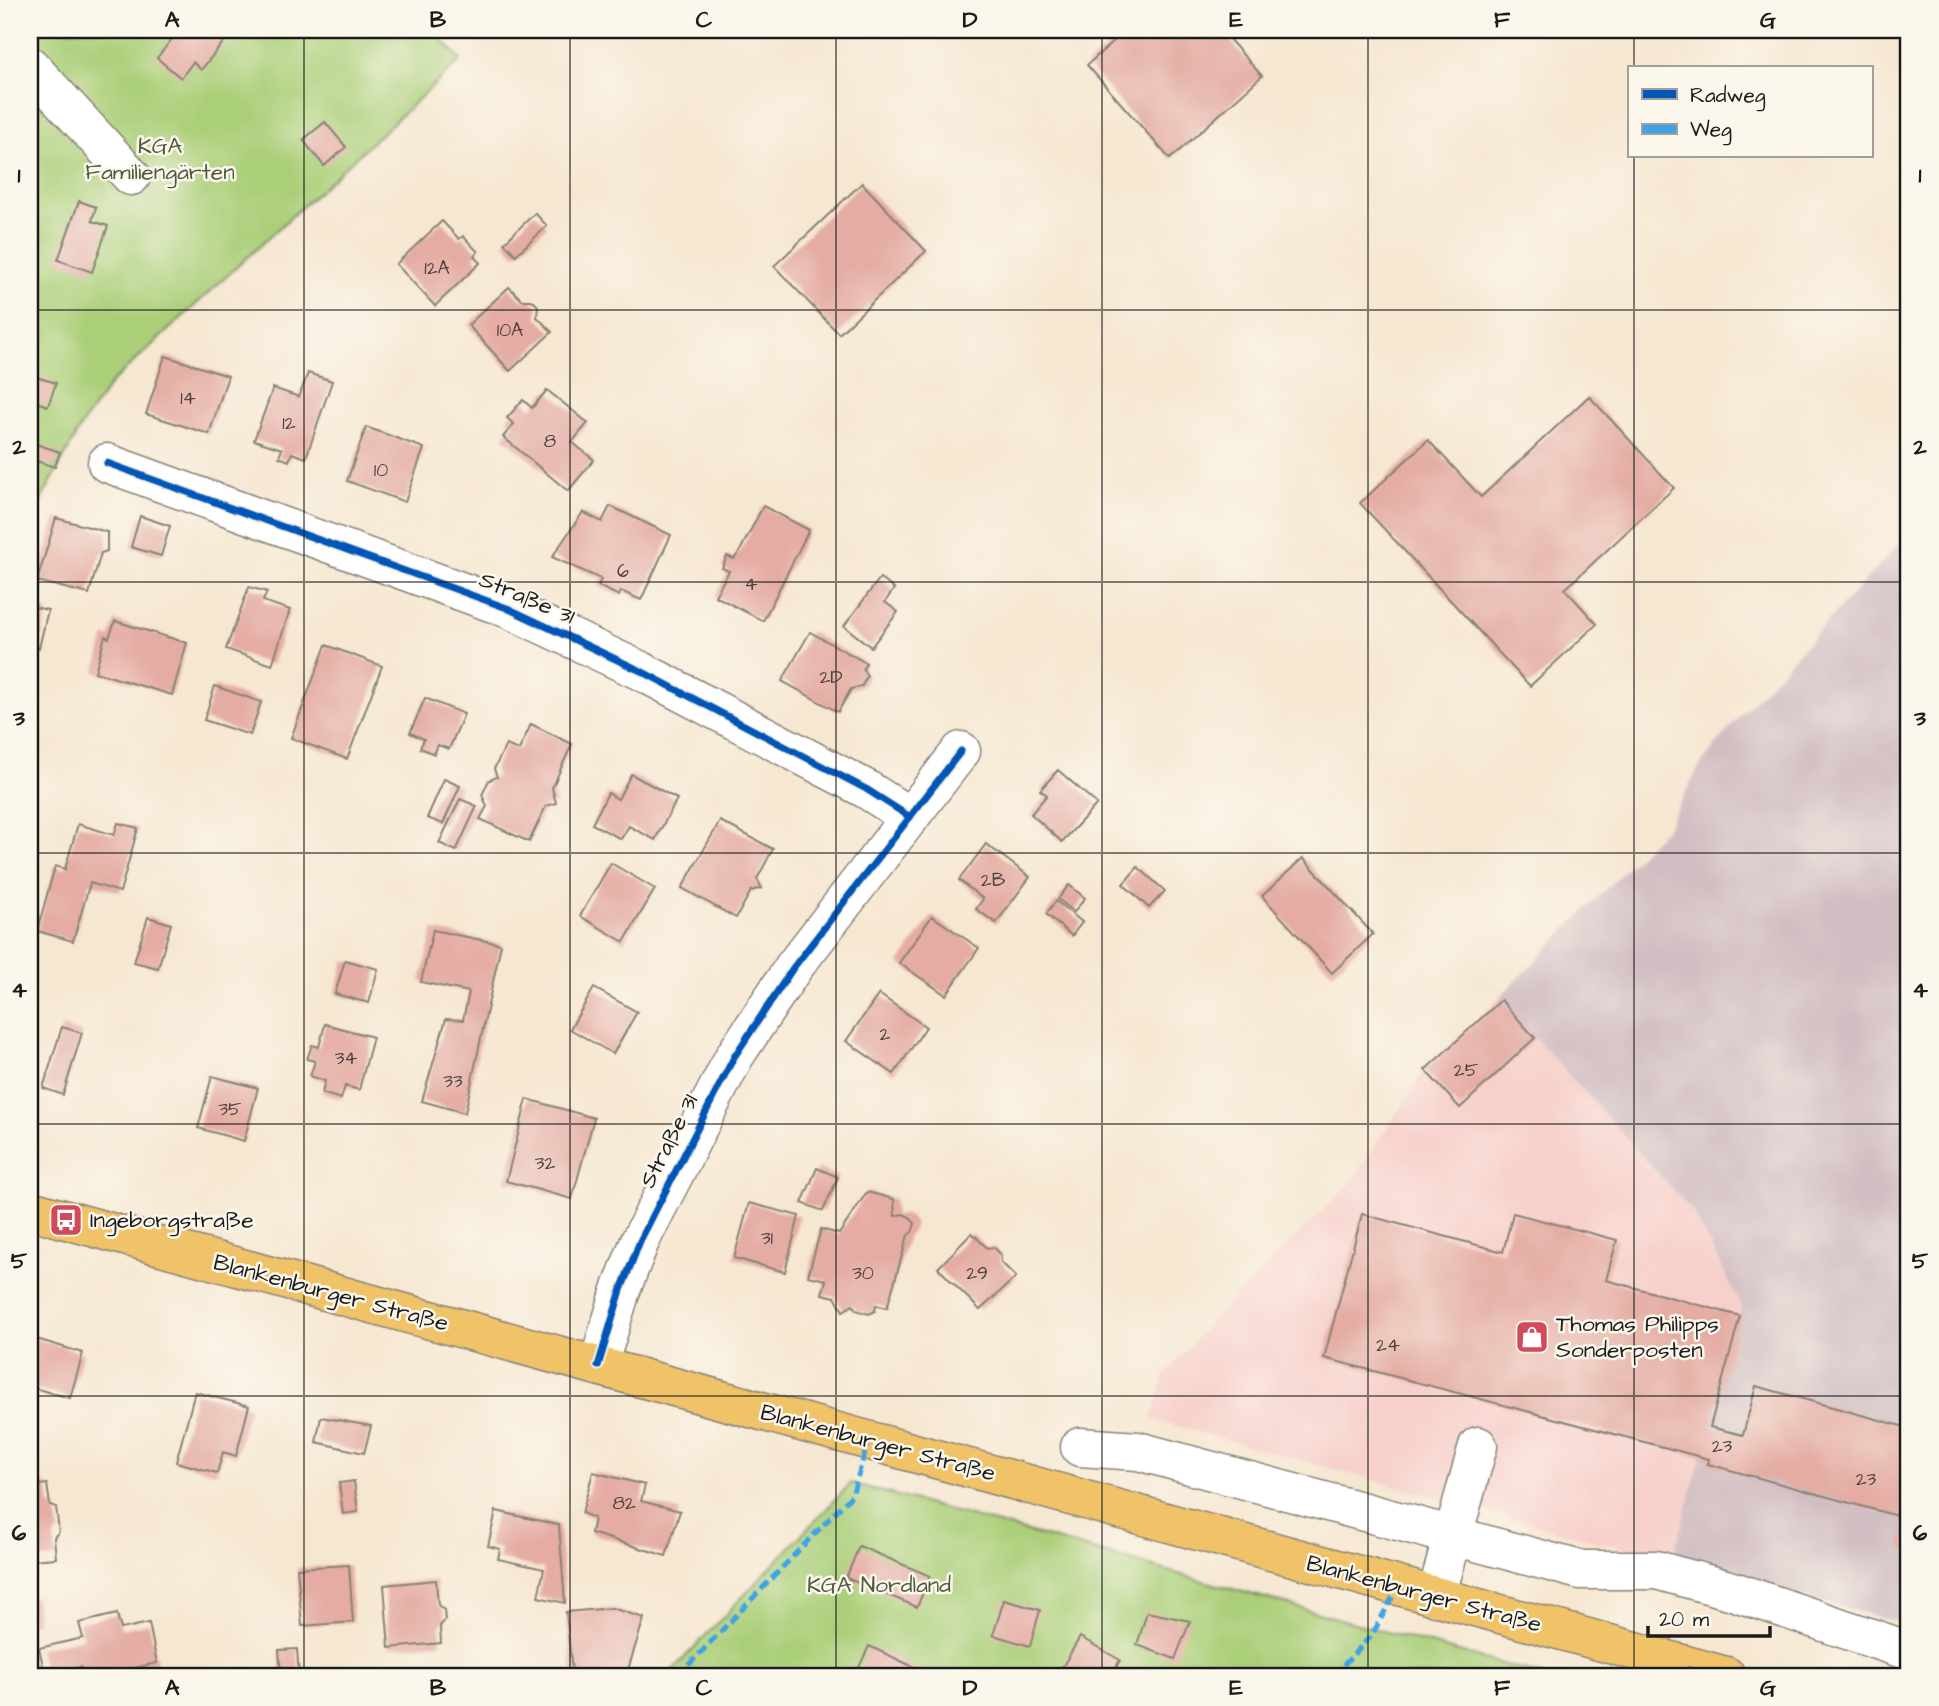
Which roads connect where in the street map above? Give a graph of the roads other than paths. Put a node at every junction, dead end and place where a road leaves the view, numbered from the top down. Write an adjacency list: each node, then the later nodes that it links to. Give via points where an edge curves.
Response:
1 (30, 66): 2 (street)
2 (131, 176)
3 (107, 463): 5 (street, Straße 31, via 507,608 641,671 866,789)
4 (961, 751): 5 (street, Straße 31)
5 (910, 817): 7 (street, Straße 31, via 793,968 734,1058 640,1241)
6 (30, 1210): 7 (main road, Blankenburger Straße)
7 (598, 1366): 11 (main road, Blankenburger Straße)
8 (1478, 1446): 10 (street)
9 (1080, 1447): 10 (street, via 1138,1451)
10 (1452, 1537): 11 (street); 12 (street, via 1580,1570 1656,1570)
11 (1436, 1597): 13 (main road, Blankenburger Straße)
12 (1909, 1651)
13 (1726, 1676)

